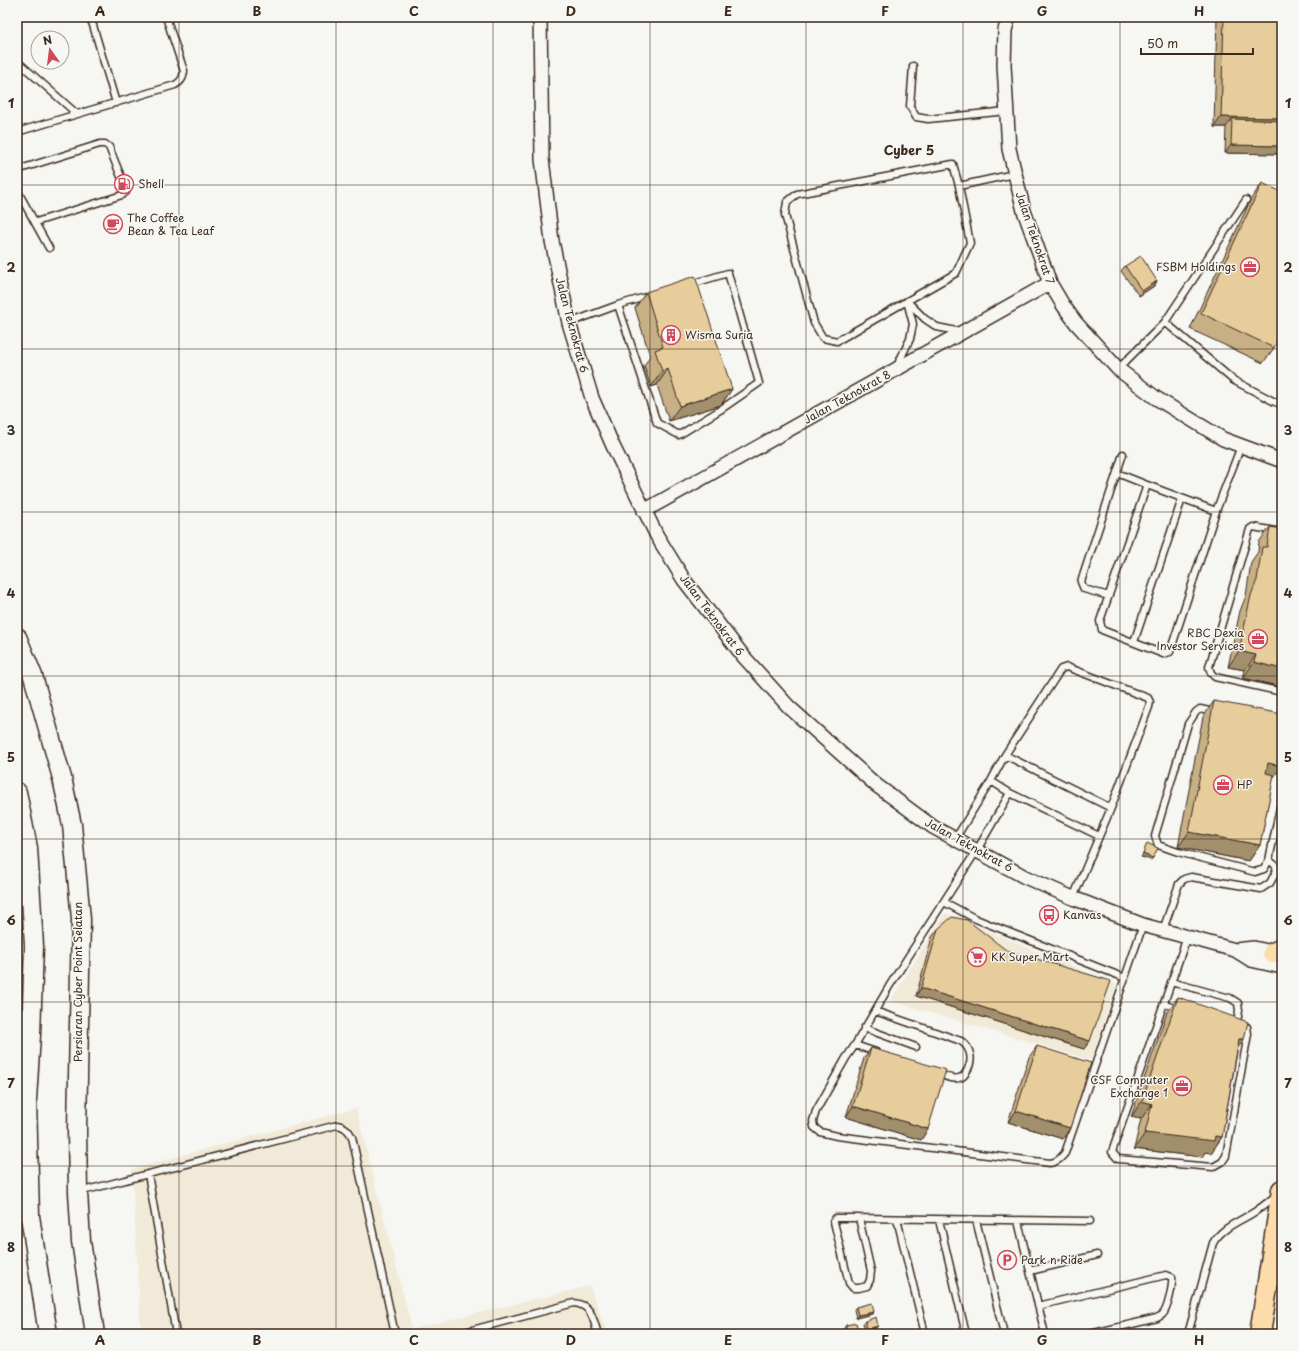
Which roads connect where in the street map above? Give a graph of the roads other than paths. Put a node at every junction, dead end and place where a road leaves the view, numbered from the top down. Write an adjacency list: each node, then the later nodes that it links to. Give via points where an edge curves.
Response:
1 (86, 17): 5 (lane)
2 (166, 17): 8 (lane, via 184,70 184,78 175,85)
3 (540, 17): 26 (street, Jalan Teknokrat 6, via 542,159 552,241)
4 (1009, 17): 9 (street, Jalan Teknokrat 7, via 1005,30)
5 (91, 19): 8 (lane)
6 (17, 61): 10 (lane)
7 (913, 66): 9 (lane, via 910,106 916,116 928,119)
8 (116, 103): 10 (lane)
9 (1006, 111): 13 (street, Jalan Teknokrat 7)
10 (77, 114): 11 (lane)
11 (17, 132)
12 (17, 170): 18 (lane, via 105,144 109,146 126,189 122,195)
13 (1014, 174): 14 (lane); 20 (street, Jalan Teknokrat 7, via 1024,211)
14 (959, 186): 23 (lane, via 970,243 956,273); 23 (lane, via 953,164 797,194 787,202 785,215 814,323 823,338 837,341)
15 (17, 190): 16 (lane)
16 (19, 197): 18 (lane)
17 (1246, 200): 25 (lane)
18 (36, 222): 19 (lane)
19 (49, 248)
20 (1050, 283): 27 (street, Jalan Teknokrat 8); 29 (street, Jalan Teknokrat 7, via 1076,323)
21 (684, 286): 24 (lane, via 728,273 759,383 678,435 657,423)
22 (654, 295): 24 (lane)
23 (907, 301): 27 (lane, via 937,327); 28 (lane, via 913,324 910,339)
24 (618, 305): 26 (lane)
25 (1164, 322): 29 (lane); 30 (lane, via 1233,380)
26 (569, 323): 37 (street, Jalan Teknokrat 6, via 592,398)
27 (963, 332): 28 (street, Jalan Teknokrat 8)
28 (896, 369): 37 (street, Jalan Teknokrat 8)
29 (1118, 369): 31 (street, Jalan Teknokrat 7, via 1156,398 1223,439)
30 (1282, 404)
31 (1241, 446): 33 (street, Jalan Teknokrat 7); 38 (lane)
32 (1124, 454): 34 (lane)
33 (1282, 461)
34 (1117, 473): 35 (lane); 40 (lane, via 1081,582 1084,589)
35 (1148, 485): 36 (lane); 40 (lane)
36 (1182, 498): 38 (lane); 42 (lane)
37 (644, 511): 52 (street, Jalan Teknokrat 6, via 684,580 744,657 789,707 876,785)
38 (1216, 511): 42 (lane, via 1170,652 1163,654)
39 (1282, 532): 43 (lane, via 1253,527 1250,529 1209,667 1215,678)
40 (1108, 596): 42 (lane, via 1100,621 1102,630)
41 (17, 637): 81 (main road, Persiaran Cyber Point Selatan, via 33,676 62,778 72,825 81,919)
42 (1134, 642)
43 (1282, 692)
44 (1223, 714): 54 (lane, via 1200,709 1188,724 1155,836 1158,845 1255,872 1264,869)
45 (1005, 755): 46 (lane); 50 (lane); 50 (lane, via 1061,669 1067,667 1148,698 1149,707)
46 (991, 781): 48 (lane); 52 (lane)
47 (17, 792): 55 (main road)
48 (1010, 793): 51 (lane); 53 (lane)
49 (1282, 798): 54 (lane)
50 (1111, 808): 51 (lane)
51 (1099, 836): 56 (lane)
52 (955, 839): 53 (street, Jalan Teknokrat 6)
53 (977, 850): 56 (street, Jalan Teknokrat 6); 58 (lane)
54 (1269, 860): 60 (lane, via 1276,865 1277,870 1270,883 1261,889 1191,877 1184,879 1179,884)
55 (30, 864): 57 (street); 72 (main road, via 34,946)
56 (1073, 898): 59 (street, Jalan Teknokrat 6)
57 (17, 899)
58 (944, 902): 63 (lane, via 976,919); 67 (lane)
59 (1143, 925): 60 (street, Jalan Teknokrat 6); 63 (lane)
60 (1163, 930): 61 (street, Jalan Teknokrat 6)
61 (1187, 937): 62 (street, Jalan Teknokrat 6, via 1235,950 1254,948); 64 (lane)
62 (1280, 956)
63 (1125, 978): 77 (lane)
64 (1171, 982): 65 (lane); 70 (lane, via 1230,998 1238,1003)
65 (1164, 1004): 66 (lane); 70 (lane, via 1112,1152 1118,1159 1213,1167 1222,1162 1226,1156 1248,1034 1247,1027)
66 (1186, 1009)
67 (875, 1011): 71 (lane); 78 (lane, via 966,1044 971,1062 962,1077 951,1078)
68 (17, 1015): 72 (street)
69 (1230, 1020): 70 (lane)
70 (1237, 1022)
71 (864, 1028): 73 (lane); 74 (lane)
72 (31, 1035): 91 (main road, via 27,1100 30,1216)
73 (855, 1045): 75 (lane); 77 (lane, via 816,1111 814,1127 820,1132 1050,1163 1057,1162 1064,1153)
74 (916, 1047)
75 (884, 1055)
76 (1088, 1065): 77 (lane)
77 (1094, 1067)
78 (929, 1070)
79 (148, 1174): 81 (lane); 93 (lane); 94 (lane, via 337,1126 345,1127 352,1137)
80 (1282, 1190): 102 (lane, via 1258,1210 1224,1230 1213,1243); 103 (main road)
81 (78, 1192): 92 (main road, Persiaran Cyber Point Selatan, via 81,1241)
82 (859, 1218): 82 (lane, via 834,1220 849,1283 853,1288 867,1286 871,1271); 83 (lane)
83 (897, 1219): 84 (lane); 97 (lane)
84 (939, 1220): 85 (lane); 98 (lane)
85 (976, 1220): 86 (lane); 99 (lane)
86 (1018, 1221): 87 (lane); 89 (lane)
87 (1090, 1221)
88 (1097, 1255): 89 (lane)
89 (1030, 1271): 90 (lane)
90 (1038, 1306): 100 (lane); 101 (lane, via 1166,1275 1172,1277 1166,1309 1162,1315)
91 (48, 1334)
92 (95, 1334)
93 (176, 1334)
94 (395, 1334)
95 (457, 1334): 96 (lane, via 574,1303 581,1304 589,1311)
96 (598, 1334)
97 (925, 1334)
98 (966, 1334)
99 (1004, 1334)
100 (1045, 1334)
101 (1090, 1334)
102 (1188, 1334)
103 (1260, 1334)

